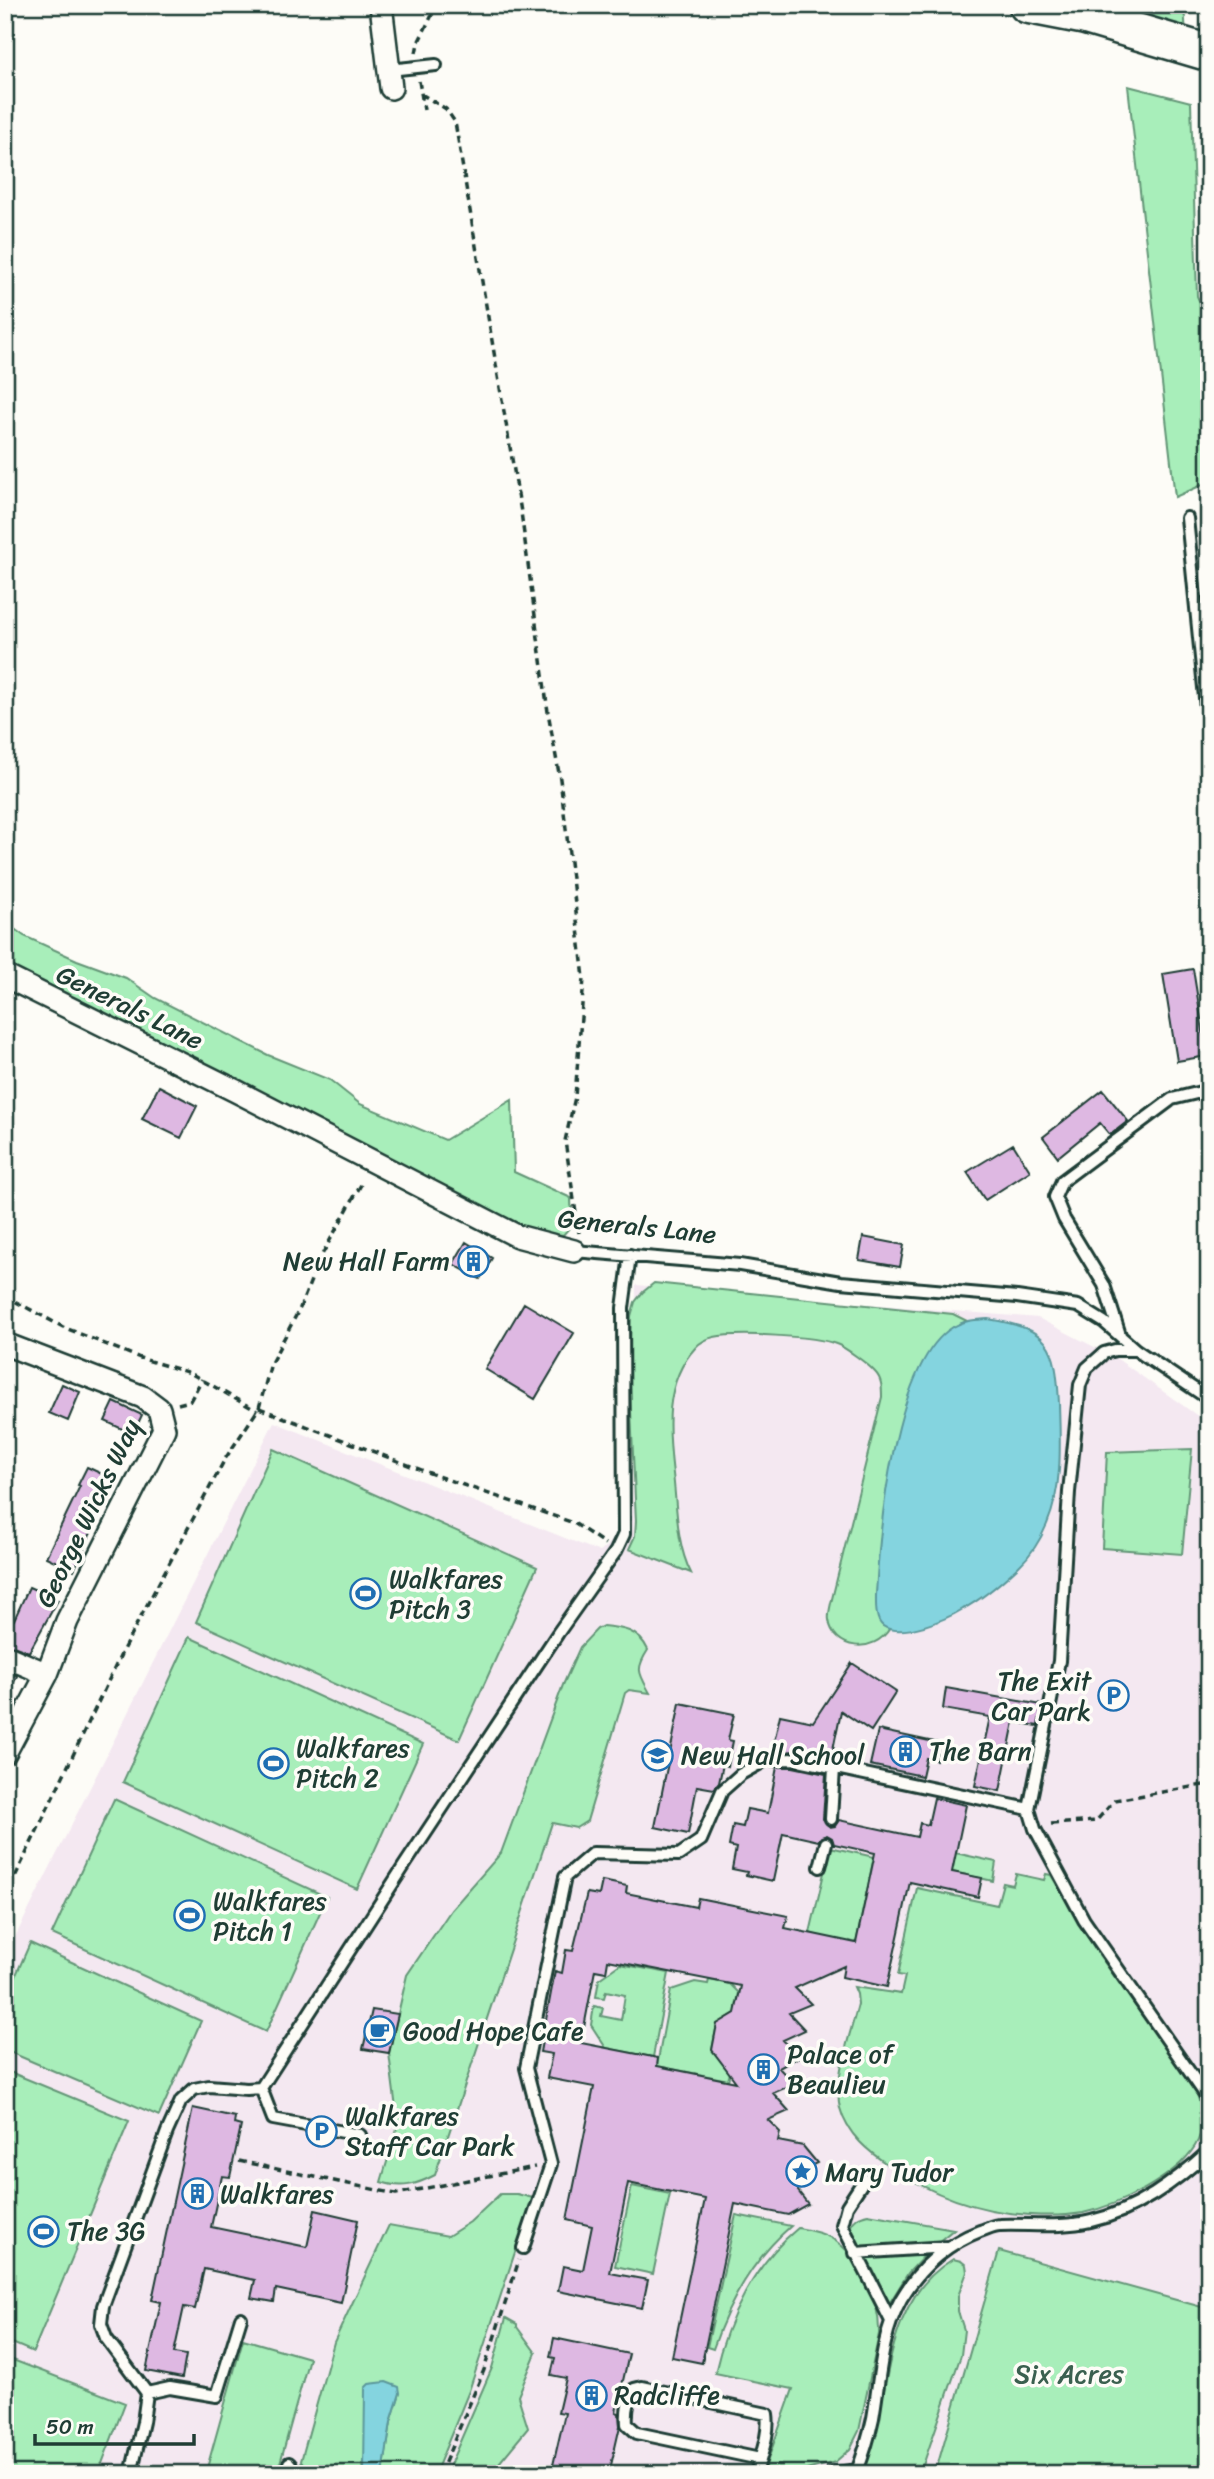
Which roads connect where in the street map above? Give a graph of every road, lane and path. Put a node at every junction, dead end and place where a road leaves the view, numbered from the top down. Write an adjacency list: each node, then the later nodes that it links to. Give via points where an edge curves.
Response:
1 (381, 5): 5 (street)
2 (1027, 5): 3 (highway, via 1084,16)
3 (1209, 53)
4 (436, 65): 5 (lane)
5 (390, 79)
6 (424, 110): 12 (path, via 421,94 446,109 455,122 561,779 584,987 575,1097 565,1141)
7 (1187, 518): 8 (lane)
8 (1209, 738)
9 (5, 976): 11 (street, Generals Lane)
10 (1209, 1090): 15 (lane, via 1172,1100 1062,1181 1055,1197 1104,1285)
11 (374, 1161): 12 (street, Generals Lane, via 517,1236); 21 (path, via 319,1260 271,1363)
12 (579, 1252): 13 (lane, Generals Lane)
13 (630, 1255): 15 (lane, Generals Lane, via 1078,1306); 22 (lane, via 623,1308 624,1534)
14 (5, 1296): 18 (path, via 63,1327)
15 (1120, 1338): 17 (lane, Generals Lane)
16 (5, 1344): 20 (street, George Wicks Way, via 142,1398)
17 (1136, 1350): 19 (lane, Generals Lane); 28 (lane, via 1104,1353 1087,1368 1080,1385 1059,1661)
18 (202, 1379): 20 (path, via 190,1401); 21 (path)
19 (1209, 1399)
20 (159, 1409): 24 (street, George Wicks Way, via 164,1429 67,1621)
21 (258, 1409): 22 (path, via 574,1523); 33 (path, via 225,1459 124,1648)
22 (616, 1550): 34 (lane)
23 (5, 1656): 24 (street)
24 (47, 1674): 25 (street, George Wicks Way)
25 (5, 1753)
26 (834, 1768): 28 (lane); 29 (lane); 39 (lane, via 794,1759 766,1760 722,1791 701,1840 679,1855 593,1853 565,1877 526,2068)
27 (1209, 1784): 30 (path, via 1115,1800 1096,1821)
28 (1029, 1809): 35 (lane, via 1035,1829 1084,1920)
29 (831, 1819)
30 (1047, 1825)
31 (826, 1843): 32 (lane)
32 (820, 1867)
33 (5, 1898)
34 (261, 2088): 36 (lane, via 273,2119); 46 (lane, via 194,2089 181,2101 167,2132 103,2306 106,2338)
35 (1209, 2100)
36 (360, 2135)
37 (1209, 2151): 41 (lane, via 1177,2180 1115,2213 1063,2225 997,2225)
38 (239, 2161): 39 (path, via 396,2193)
39 (551, 2164): 42 (lane)
40 (864, 2180): 43 (lane, via 847,2206 842,2225)
41 (947, 2247): 43 (lane); 45 (lane, via 917,2276)
42 (523, 2248): 52 (path, via 484,2370)
43 (855, 2253): 45 (lane)
44 (241, 2318): 46 (lane, via 217,2396 170,2388)
45 (891, 2321): 49 (lane)
46 (146, 2393): 50 (lane)
47 (760, 2459): 47 (lane, via 636,2432 627,2424 630,2396 642,2387 767,2414); 53 (lane)
48 (289, 2462): 51 (lane)
49 (857, 2472): 54 (lane)
50 (131, 2474)
51 (298, 2474)
52 (440, 2474)
53 (756, 2474)
54 (831, 2474)

